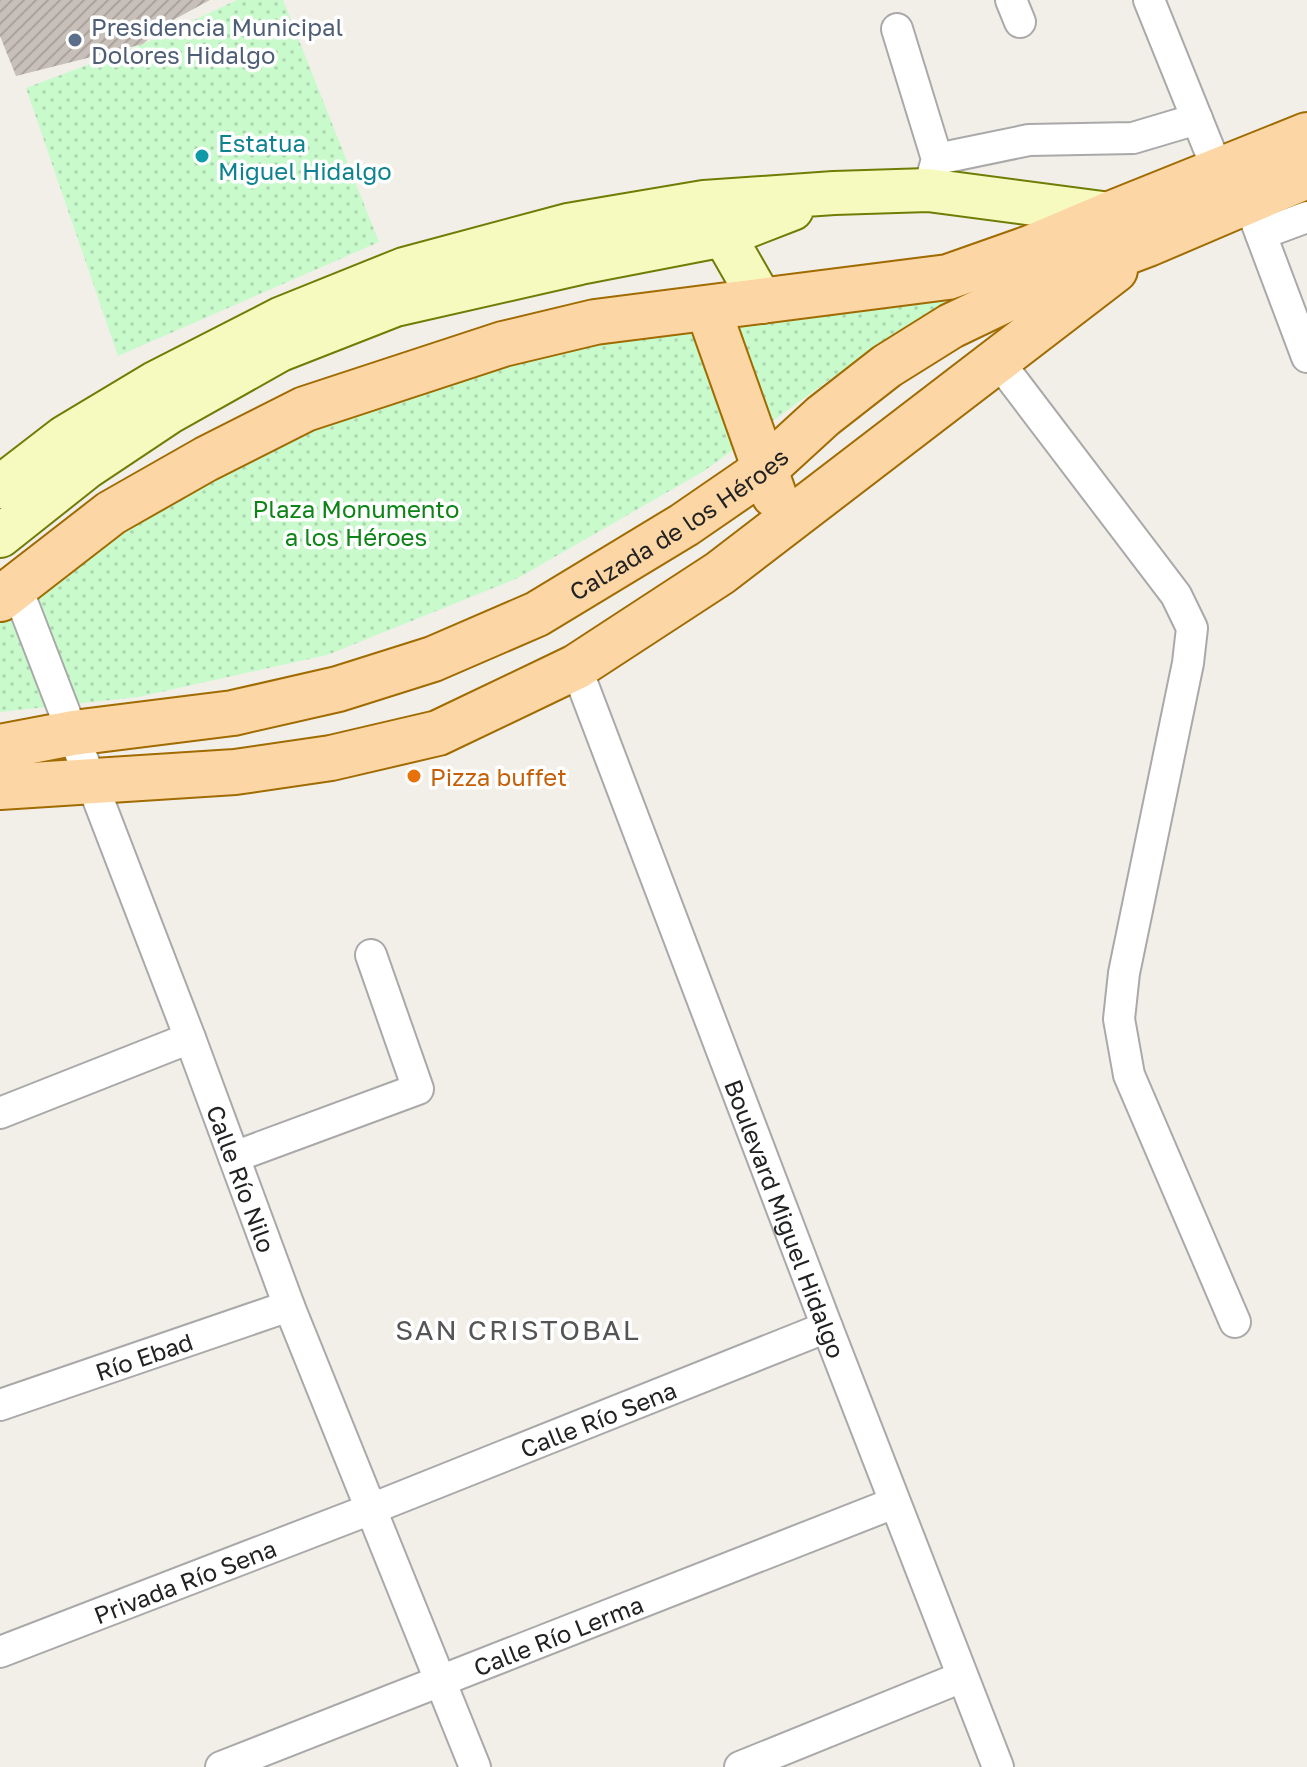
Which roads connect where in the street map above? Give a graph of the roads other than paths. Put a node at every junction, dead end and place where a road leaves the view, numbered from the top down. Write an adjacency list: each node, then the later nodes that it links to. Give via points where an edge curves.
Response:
1 (1149, 0): 3 (street)
2 (897, 29): 5 (street)
3 (1197, 119): 5 (street, via 1133,138 1029,140); 7 (street)
4 (1307, 135): 7 (main road)
5 (932, 175): 8 (street); 10 (street)
6 (1307, 176): 7 (main road)
7 (1243, 202): 8 (main road); 9 (street); 11 (main road, via 1220,195 1209,210); 14 (street)
8 (1110, 214): 12 (main road, via 948,277)
9 (1307, 217)
10 (714, 218): 12 (street); 16 (street, via 404,269 282,318 155,383)
11 (1161, 238): 15 (main road); 17 (main road, Calzada de los Héroes, via 1026,290 951,326 887,366)
12 (762, 302): 13 (main road)
13 (708, 309): 17 (main road); 21 (main road, via 595,322 503,344 305,409 111,513)
14 (1307, 357)
15 (998, 361): 19 (main road); 32 (street, via 1176,595 1192,628 1119,1019 1129,1075)
16 (76, 452): 18 (street); 20 (street)
17 (764, 470): 19 (main road); 23 (main road, Calzada de los Héroes, via 537,614 433,659 338,689 233,713)
18 (0, 487)
19 (785, 523): 22 (main road, via 720,573)
20 (0, 536)
21 (8, 592): 23 (street, Calle Río Nilo)
22 (576, 667): 25 (main road, via 438,733 331,758 235,772); 33 (street, Boulevard Miguel Hidalgo)
23 (73, 733): 24 (main road, Calzada de los Héroes); 25 (street, Calle Río Nilo)
24 (0, 747)
25 (91, 783): 26 (main road); 28 (street, Calle Río Nilo)
26 (0, 787)
27 (371, 955): 30 (street, via 418,1089)
28 (190, 1038): 29 (street); 30 (street, Calle Río Nilo)
29 (0, 1113)
30 (234, 1157): 31 (street, Calle Río Nilo)
31 (289, 1306): 34 (street, Río Ebad); 36 (street, Calle Río Nilo)
32 (1235, 1322)
33 (827, 1327): 35 (street, Boulevard Miguel Hidalgo); 36 (street, Calle Río Sena)
34 (0, 1405)
35 (894, 1503): 38 (street, Boulevard Miguel Hidalgo); 39 (street, Calle Río Lerma)
36 (371, 1509): 37 (street, Privada Río Sena); 39 (street, Calle Río Nilo)
37 (0, 1652)
38 (962, 1677): 42 (street); 43 (street, Boulevard Miguel Hidalgo)
39 (441, 1683): 40 (street, Calle Río Lerma); 41 (street, Calle Río Nilo)
40 (221, 1767)
41 (475, 1767)
42 (740, 1767)
43 (998, 1767)

